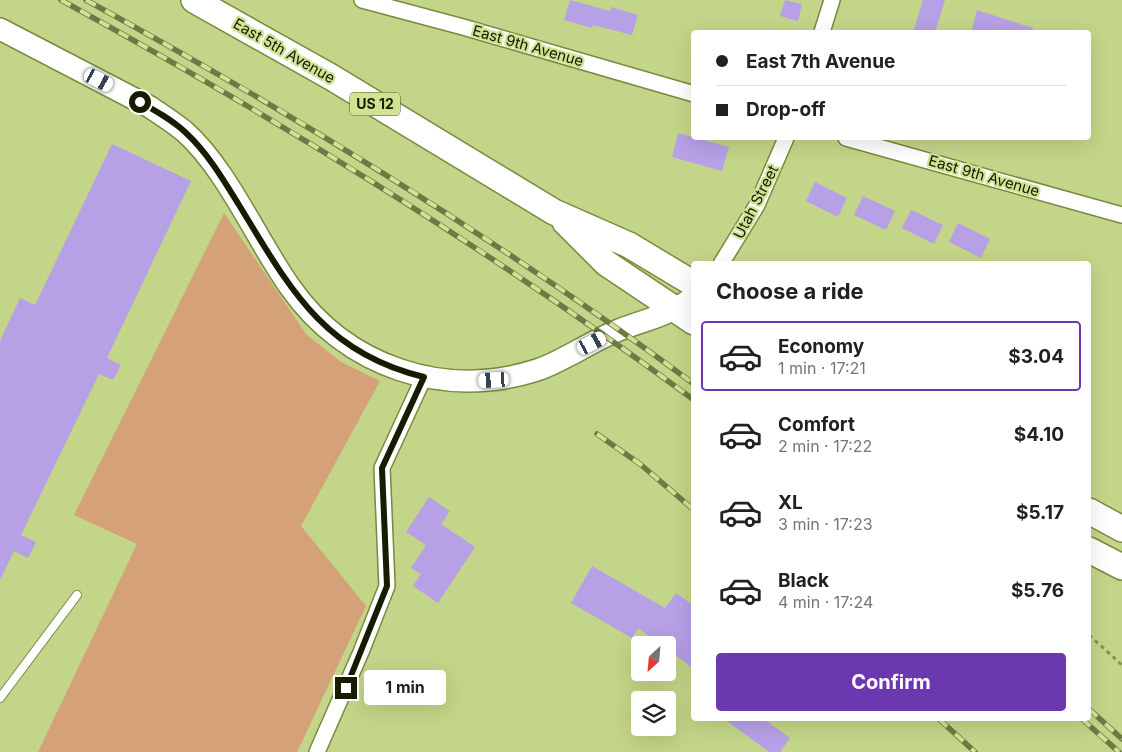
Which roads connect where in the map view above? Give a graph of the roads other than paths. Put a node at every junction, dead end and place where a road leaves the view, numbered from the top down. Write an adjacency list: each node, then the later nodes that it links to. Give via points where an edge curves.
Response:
1 (194, 0): 9 (main road, East 5th Avenue / US 12, via 331,77)
2 (362, 0): 6 (street, East 9th Avenue)
3 (832, 0): 5 (street)
4 (0, 29): 14 (street, via 150,108 184,131 220,174 291,288 316,318 366,355)
5 (823, 30)
6 (691, 93)
7 (785, 140): 11 (street, Utah Street, via 757,205)
8 (853, 140): 10 (street, East 9th Avenue)
9 (554, 212): 12 (main road, East 5th Avenue / US 12, via 629,245); 13 (main road, East 5th Avenue / US 12, via 606,263)
10 (1122, 215)
11 (723, 261)
12 (691, 282)
13 (688, 309): 14 (street, via 618,330 557,362 520,375 468,381)
14 (424, 377): 21 (street, via 382,468 387,586)
15 (1091, 512): 16 (main road)
16 (1122, 529)
17 (1091, 551): 18 (main road)
18 (1122, 567)
19 (77, 595): 20 (lane)
20 (0, 698)
21 (317, 752)

